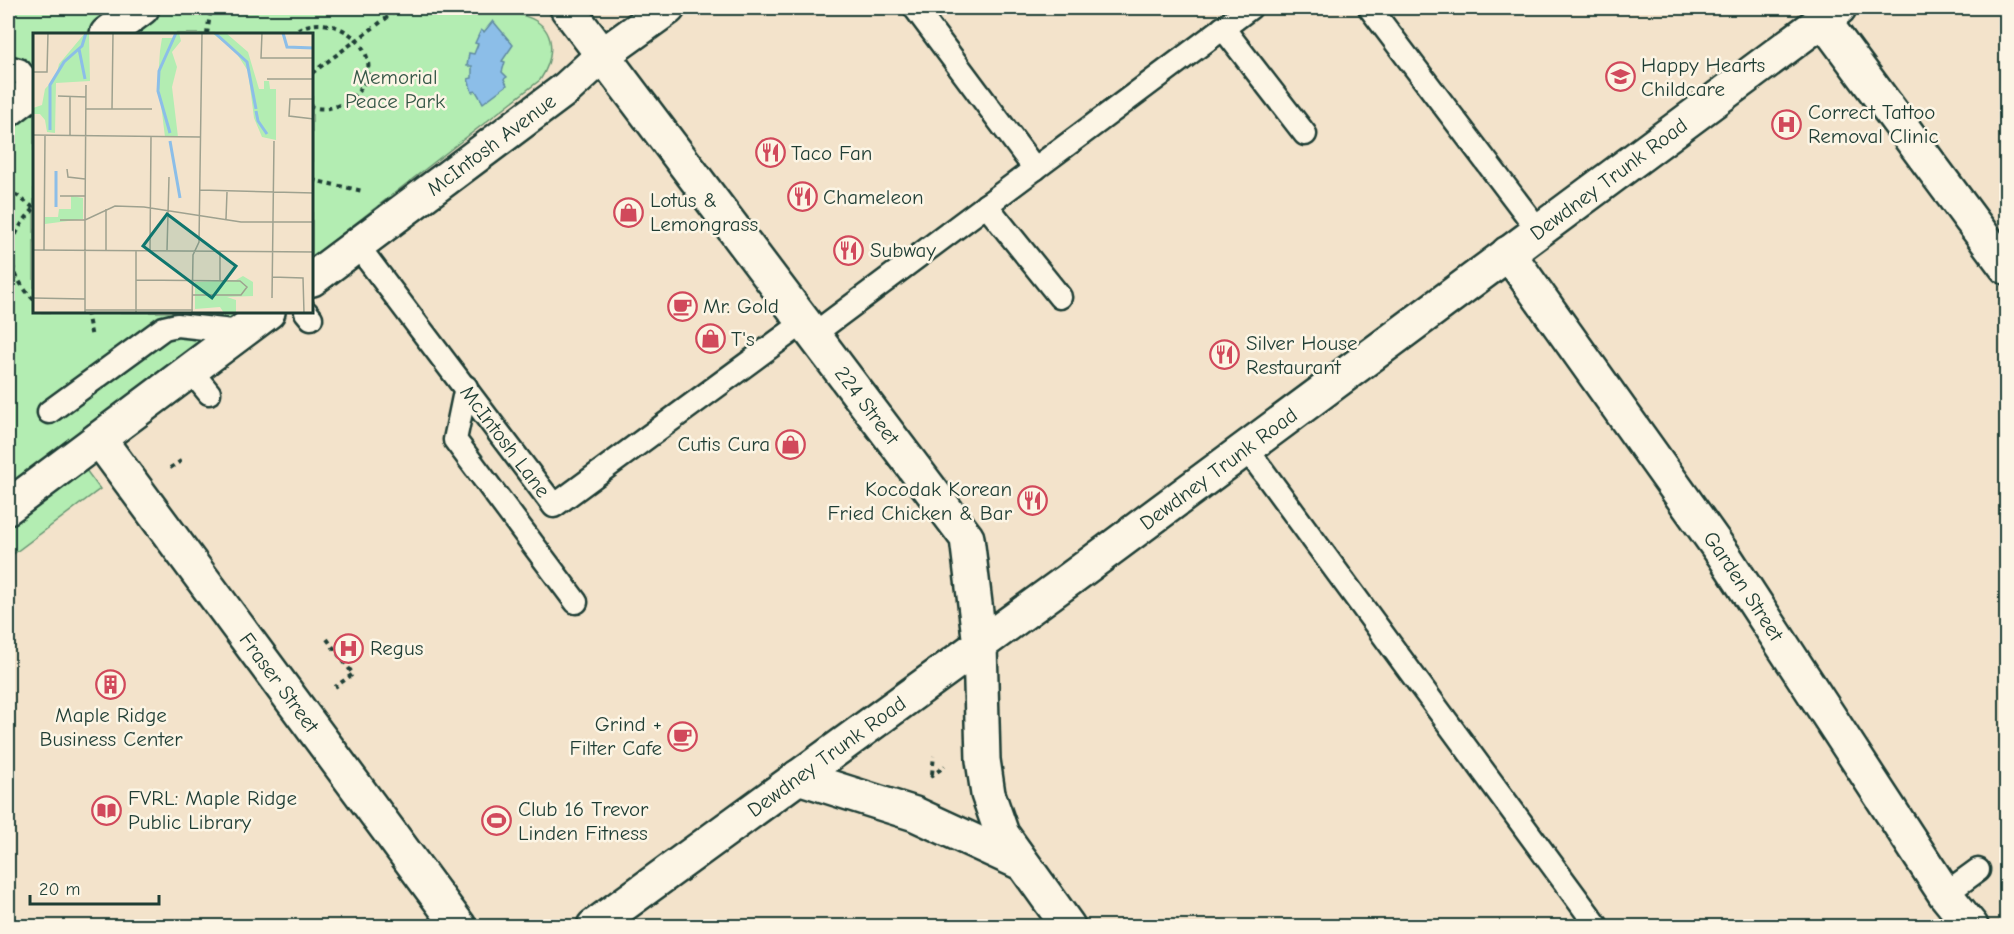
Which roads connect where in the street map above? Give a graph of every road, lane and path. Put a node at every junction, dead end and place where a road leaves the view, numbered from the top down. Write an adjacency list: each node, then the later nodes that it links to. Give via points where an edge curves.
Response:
1 (142, 8): 11 (street)
2 (211, 8): 12 (path)
3 (400, 8): 14 (path)
4 (567, 8): 15 (street, 224 Street)
5 (668, 8): 15 (street, McIntosh Avenue)
6 (915, 8): 23 (lane)
7 (1250, 8): 10 (lane)
8 (1370, 8): 30 (lane)
9 (1831, 14): 30 (street, Dewdney Trunk Road); 33 (street)
10 (1223, 28): 22 (lane); 23 (lane)
11 (108, 33)
12 (207, 33)
13 (291, 33): 14 (path, via 302,25 327,19 351,28)
14 (360, 38): 17 (path); 20 (path, via 367,52 368,67 356,94 330,108)
15 (604, 54): 31 (street, McIntosh Avenue, via 562,91); 39 (street, 224 Street)
16 (8, 67): 18 (lane, via 20,70)
17 (314, 72)
18 (33, 88)
19 (33, 90): 21 (street)
20 (314, 107)
21 (8, 110)
22 (1305, 134)
23 (1035, 169): 27 (lane)
24 (314, 180): 26 (path)
25 (8, 189): 28 (path)
26 (367, 192)
27 (986, 205): 35 (lane); 39 (lane)
28 (33, 208)
29 (33, 210): 36 (path, via 14,237 11,255 14,273)
30 (1539, 231): 32 (street, Dewdney Trunk Road)
31 (357, 245): 34 (street, McIntosh Avenue); 42 (lane, McIntosh Lane)
32 (1508, 253): 45 (street, Dewdney Trunk Road); 60 (street, Garden Street, via 1725,557)
33 (2007, 267)
34 (314, 277)
35 (1060, 297)
36 (33, 299)
37 (87, 314): 41 (path)
38 (265, 314): 40 (street)
39 (809, 328): 42 (lane, McIntosh Lane, via 554,506); 51 (street, 224 Street, via 967,538)
40 (242, 332): 43 (lane, via 164,328); 44 (street, via 200,382)
41 (93, 342)
42 (465, 387): 49 (lane, via 455,440)
43 (49, 412)
44 (99, 439): 48 (street); 61 (street, Fraser Street)
45 (1246, 448): 51 (street, Dewdney Trunk Road); 64 (lane)
46 (181, 461): 47 (path)
47 (170, 468)
48 (8, 507)
49 (576, 602)
50 (327, 639): 52 (path, via 353,674)
51 (980, 645): 56 (street, Dewdney Trunk Road); 58 (street, 224 Street, via 987,794 1002,834)
52 (335, 687)
53 (933, 756): 55 (path)
54 (948, 764): 55 (path)
55 (932, 774): 57 (path)
56 (798, 777): 58 (street, 224 Street, via 915,814); 62 (street, Dewdney Trunk Road)
57 (926, 783)
58 (1019, 862): 63 (street, 224 Street)
59 (1978, 870): 60 (lane)
60 (1945, 894): 65 (street, Garden Street)
61 (459, 927)
62 (594, 927)
63 (1068, 927)
64 (1597, 927)
65 (1971, 927)

